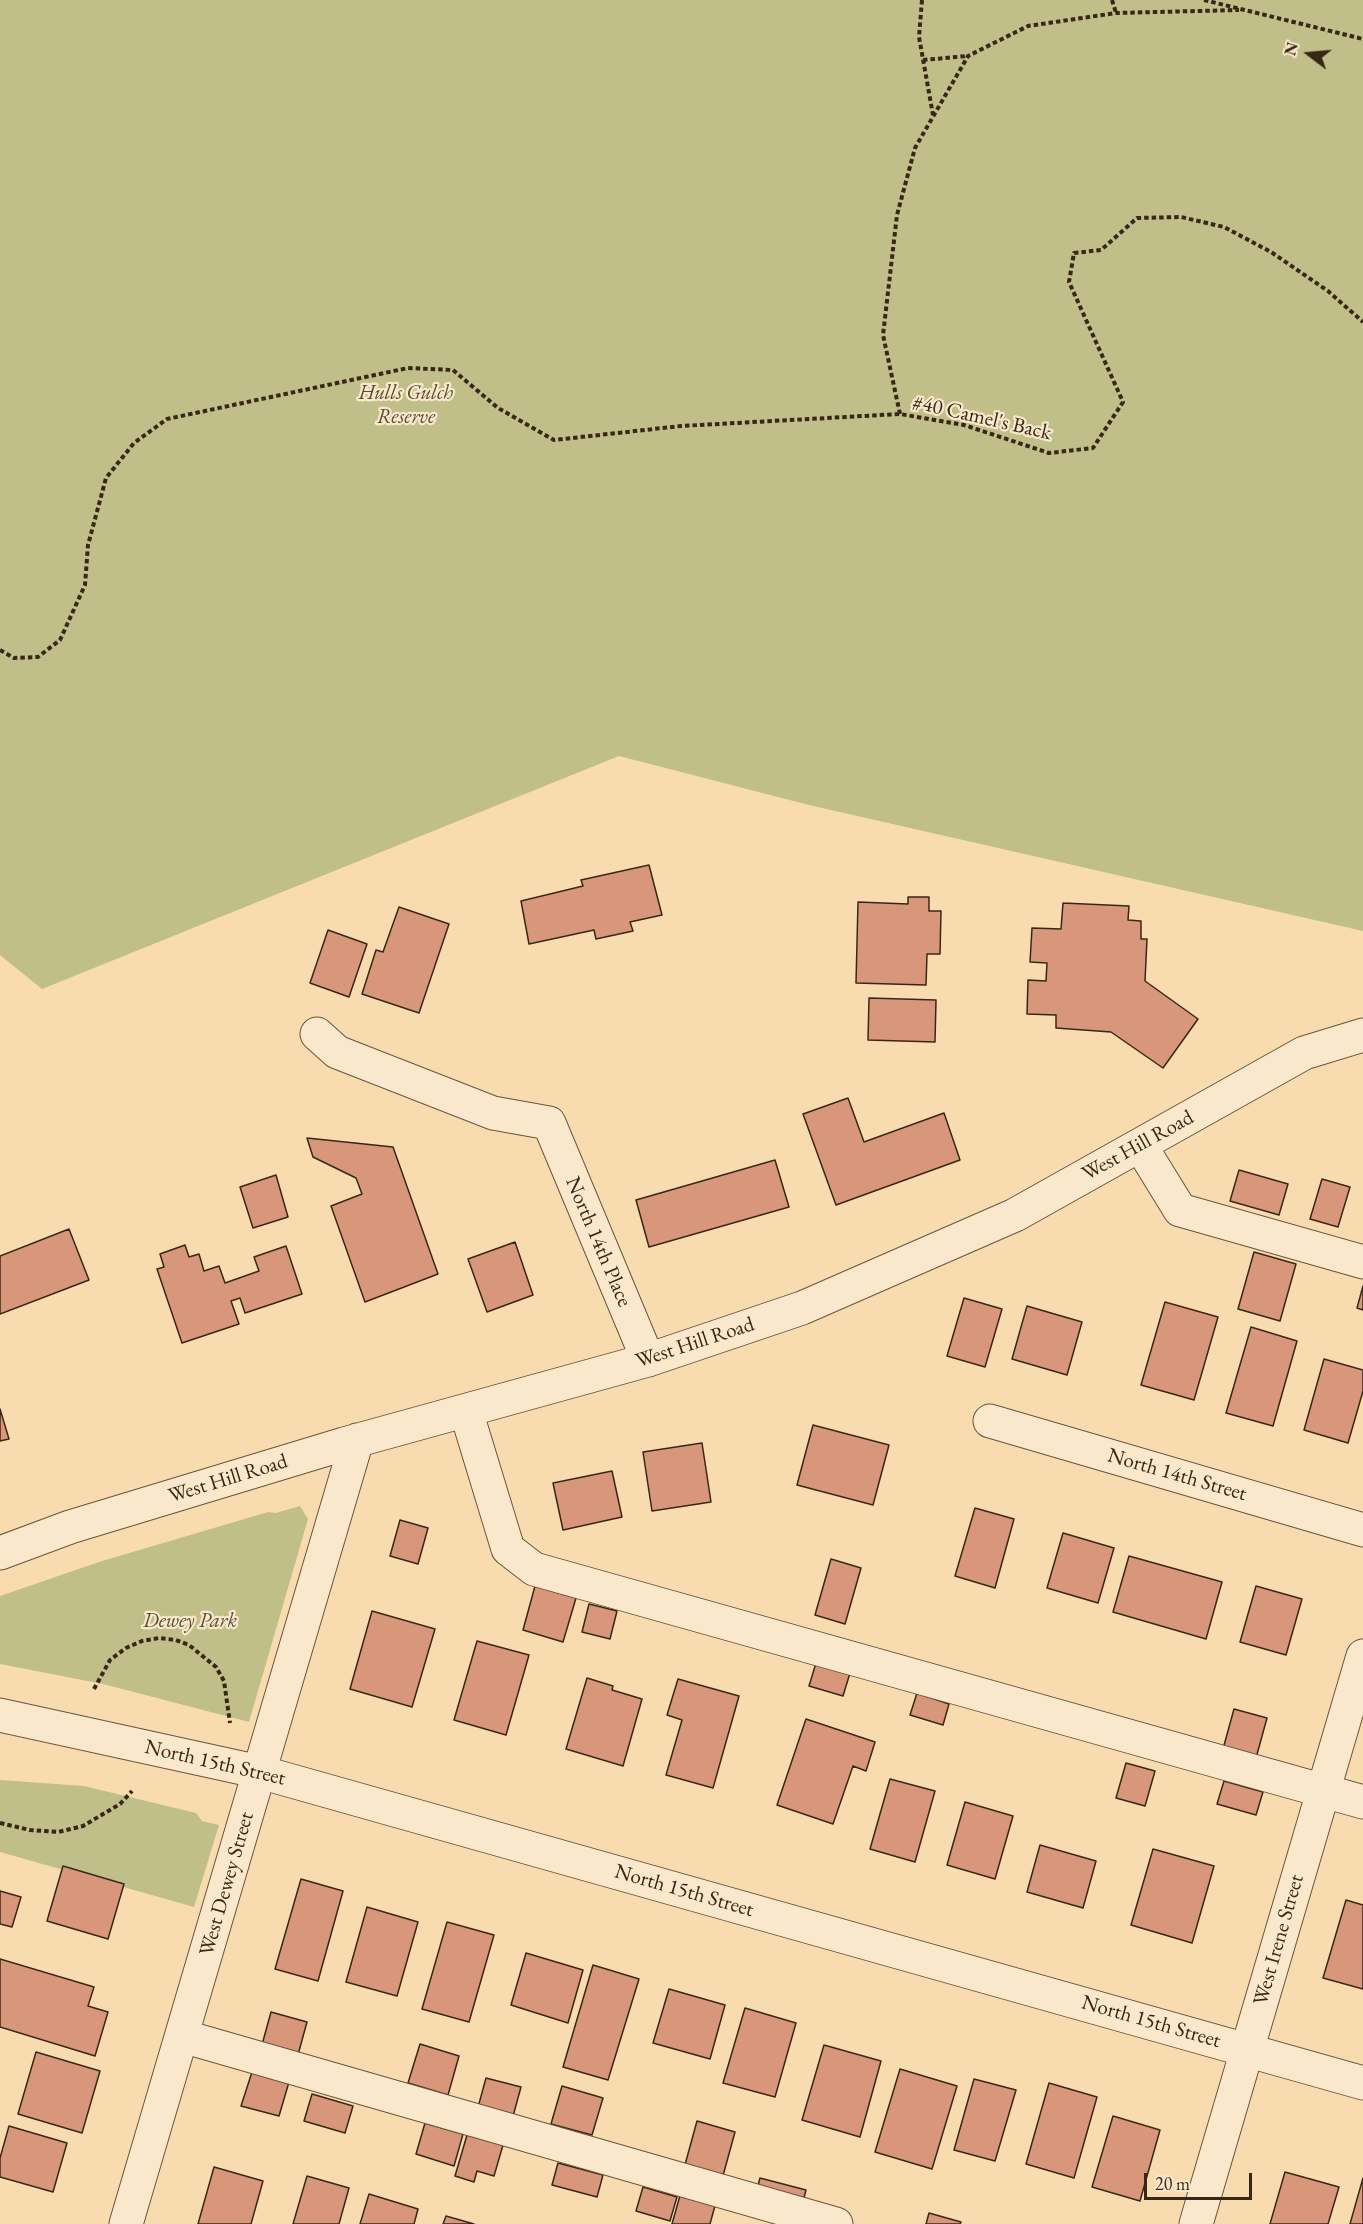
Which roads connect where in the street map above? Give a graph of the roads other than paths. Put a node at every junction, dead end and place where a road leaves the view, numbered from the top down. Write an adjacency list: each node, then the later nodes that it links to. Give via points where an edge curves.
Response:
1 (317, 1034): 5 (street, North 14th Place, via 337,1052 493,1113 549,1123)
2 (1357, 1036): 3 (street, West Hill Road, via 1304,1053)
3 (1140, 1145): 4 (street, via 1180,1210); 5 (street, West Hill Road, via 994,1224 802,1308)
4 (1363, 1262)
5 (648, 1360): 6 (street, West Hill Road)
6 (466, 1411): 8 (street, West Hill Road); 14 (street, via 508,1549 534,1569)
7 (990, 1421): 9 (street, North 14th Street)
8 (357, 1440): 10 (street, West Hill Road, via 70,1527); 13 (street, West Dewey Street)
9 (1363, 1530)
10 (0, 1553)
11 (1363, 1656): 14 (street, West Irene Street)
12 (0, 1715): 13 (street, North 15th Street)
13 (260, 1772): 16 (street, West Dewey Street); 17 (street, North 15th Street)
14 (1323, 1791): 15 (street); 17 (street, West Irene Street)
15 (1363, 1802)
16 (182, 2036): 19 (street, West Dewey Street); 20 (street)
17 (1248, 2049): 18 (street, North 15th Street); 21 (street, West Irene Street)
18 (1363, 2083)
19 (126, 2224)
20 (836, 2224)
21 (1196, 2224)

